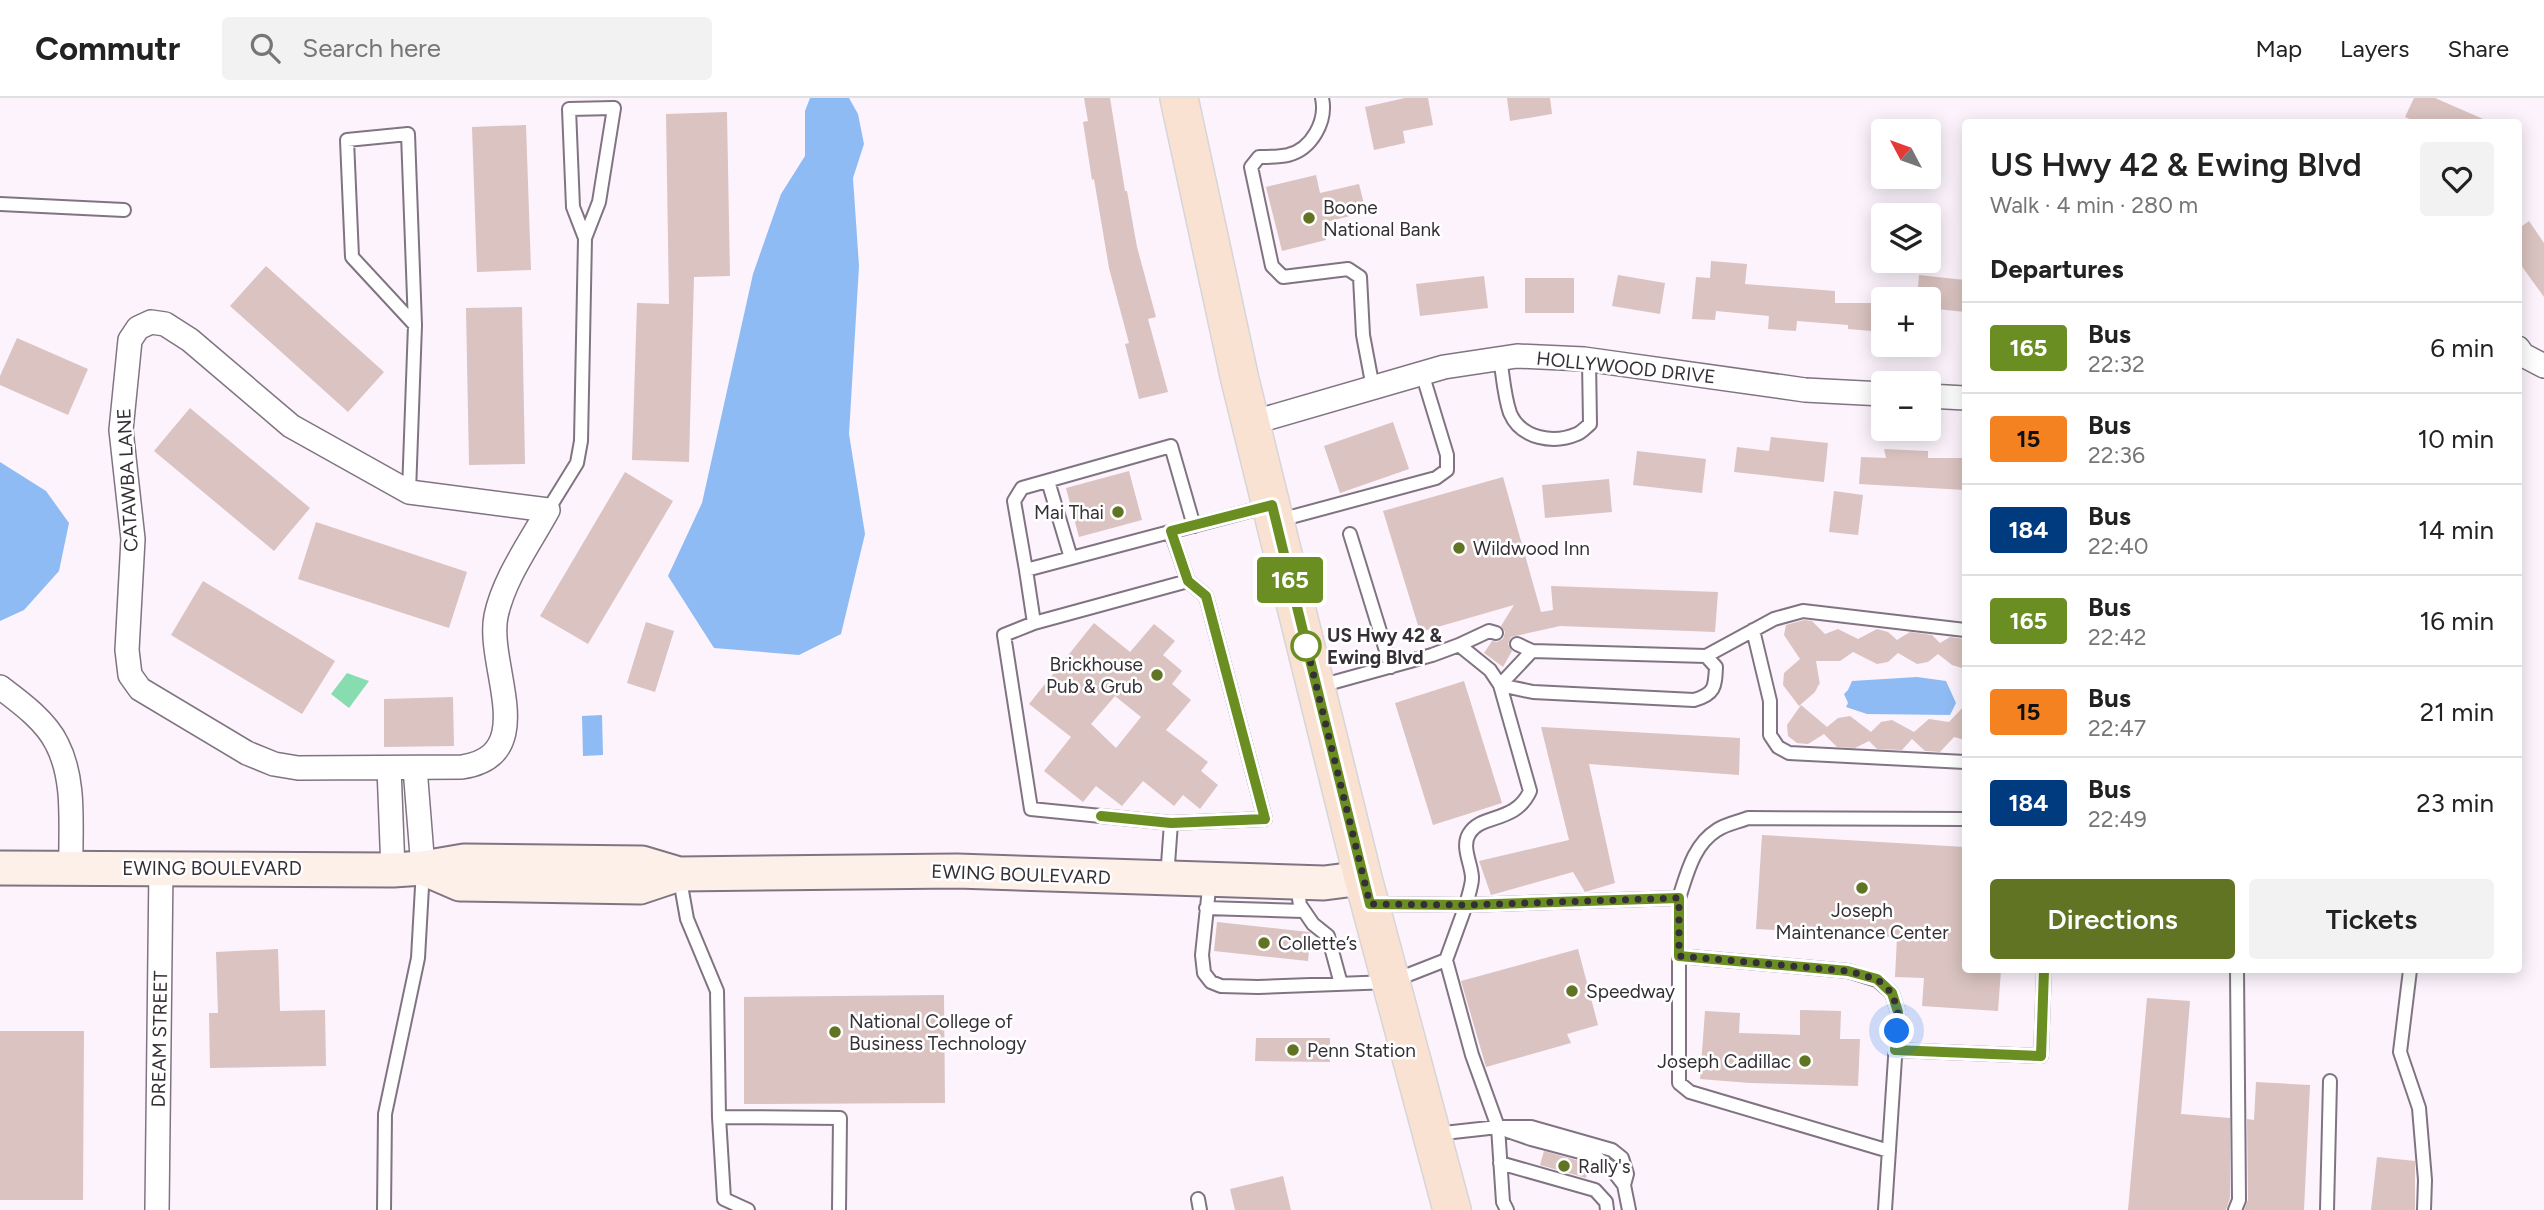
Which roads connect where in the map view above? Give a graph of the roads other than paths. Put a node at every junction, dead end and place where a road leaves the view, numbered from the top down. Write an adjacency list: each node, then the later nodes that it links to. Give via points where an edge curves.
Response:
1 (1179, 98): 14 (main road)
2 (1322, 98): 10 (lane, via 1324,108 1315,137 1290,155 1259,157 1251,167 1272,266 1283,277 1348,269 1360,277 1363,335)
3 (0, 204): 4 (lane)
4 (124, 210)
5 (584, 238): 5 (lane, CATAWBA LANE, via 573,207 569,109 614,108 599,202); 17 (lane, CATAWBA LANE, via 581,441 578,463)
6 (415, 325): 6 (lane, via 408,134 347,140 352,257); 16 (lane)
7 (1500, 358): 8 (street, HOLLYWOOD DRIVE); 8 (lane, via 1511,414 1531,434 1548,440 1578,434 1590,424); 9 (street, HOLLYWOOD DRIVE)
8 (1589, 360): 11 (street, HOLLYWOOD DRIVE, via 1805,390)
9 (1422, 373): 10 (street, HOLLYWOOD DRIVE); 18 (lane, via 1447,455 1447,470 1436,478 1348,503)
10 (1373, 388): 14 (street, HOLLYWOOD DRIVE)
11 (1871, 393)
12 (1941, 397): 13 (street)
13 (1962, 398)
14 (1251, 423): 18 (main road)
15 (1048, 481): 19 (lane, via 1171,446); 22 (lane); 23 (lane, via 1022,488 1014,501)
16 (409, 492): 17 (street, CATAWBA LANE); 38 (street, CATAWBA LANE, via 290,426 178,331 150,322 133,334 121,430 133,539 127,650 130,675 149,696 260,759 298,768)
17 (548, 510): 39 (street, CATAWBA LANE, via 506,588 496,617 506,723 503,739 486,760 474,765)
18 (1274, 513): 19 (lane); 36 (main road)
19 (1194, 526): 20 (lane)
20 (1171, 531): 22 (lane); 24 (lane)
21 (1350, 534): 33 (lane)
22 (1071, 558): 23 (lane)
23 (1026, 570): 25 (lane)
24 (1188, 581): 25 (lane); 41 (lane, via 1206,596 1265,819)
25 (1034, 623): 41 (lane, via 1004,635 1031,809)
26 (1752, 630): 27 (lane, via 1802,611); 32 (lane); 37 (lane, via 1770,701 1770,735 1778,747 1788,753)
27 (1962, 630)
28 (1496, 634): 30 (lane, via 1489,631)
29 (1517, 644): 31 (lane)
30 (1460, 645): 33 (lane); 34 (lane, via 1490,670)
31 (1532, 651): 32 (lane); 34 (lane)
32 (1706, 656): 34 (lane, via 1716,667 1715,685 1707,696 1694,700 1533,692)
33 (1391, 667): 36 (lane)
34 (1500, 685): 52 (lane, via 1530,791 1518,809 1469,834 1466,846 1472,878)
35 (0, 687): 42 (street, via 47,728 64,760)
36 (1316, 687): 48 (main road)
37 (1962, 762)
38 (389, 768): 39 (street, CATAWBA LANE); 45 (street)
39 (415, 768): 45 (street)
40 (1962, 819): 51 (lane, via 1748,818 1717,830 1704,841 1692,859)
41 (1171, 823): 47 (lane)
42 (71, 867): 43 (street, EWING BOULEVARD); 44 (street, EWING BOULEVARD)
43 (161, 867): 45 (street, EWING BOULEVARD); 67 (street, DREAM STREET)
44 (0, 868)
45 (408, 869): 46 (street, EWING BOULEVARD, via 460,884 640,887); 68 (lane, via 418,958 385,1114)
46 (679, 874): 47 (street, EWING BOULEVARD, via 957,871); 62 (lane, via 687,919 717,991)
47 (1167, 878): 49 (street, EWING BOULEVARD)
48 (1366, 891): 50 (street, EWING BOULEVARD, via 1324,883); 52 (lane); 58 (main road)
49 (1208, 894): 50 (street, EWING BOULEVARD); 59 (lane, via 1202,955 1204,973 1211,982 1258,987)
50 (1300, 896): 59 (lane, via 1313,924 1328,936)
51 (1679, 898): 52 (lane); 53 (lane)
52 (1466, 905): 54 (lane)
53 (1679, 956): 60 (lane, via 1848,971 1877,979 1892,993 1898,1012); 65 (lane, via 1679,1083 1690,1092)
54 (1446, 960): 58 (lane); 63 (lane)
55 (2044, 973): 60 (lane, via 2041,1056)
56 (2237, 973): 76 (lane, via 2239,1200)
57 (2410, 973): 78 (lane, via 2400,1052 2418,1108 2426,1180)
58 (1390, 982): 59 (lane); 64 (main road)
59 (1341, 984)
60 (1895, 1050): 65 (lane)
61 (2330, 1081): 77 (lane)
62 (719, 1118): 69 (lane, via 724,1199); 70 (lane, via 840,1118)
63 (1498, 1127): 64 (lane); 66 (lane); 74 (lane, via 1531,1128 1612,1150 1622,1158 1627,1174 1624,1185)
64 (1431, 1134): 71 (main road)
65 (1889, 1151): 75 (lane)
66 (1500, 1163): 72 (lane); 73 (lane, via 1595,1190)
67 (158, 1210)
68 (384, 1210)
69 (748, 1210)
70 (839, 1210)
71 (1452, 1210)
72 (1507, 1210)
73 (1607, 1210)
74 (1629, 1210)
75 (1885, 1210)
76 (2235, 1210)
77 (2327, 1210)
78 (2424, 1210)

